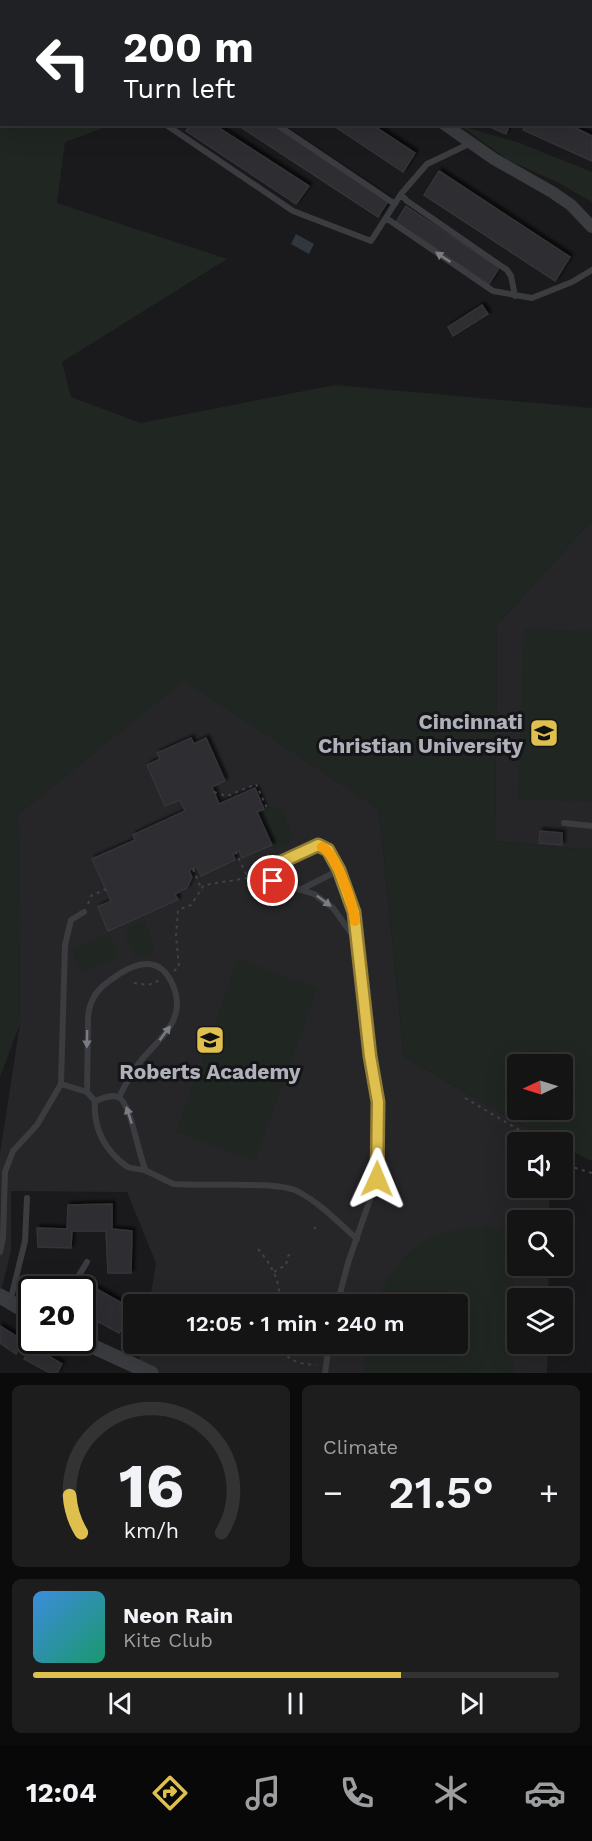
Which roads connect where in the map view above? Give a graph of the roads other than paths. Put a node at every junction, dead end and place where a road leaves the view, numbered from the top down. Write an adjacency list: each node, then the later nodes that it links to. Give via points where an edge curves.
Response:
1 (168, 126): 7 (lane, via 293,211 371,241)
2 (279, 126): 6 (lane)
3 (447, 126): 4 (street)
4 (471, 144): 5 (lane, via 428,164); 8 (street, via 571,205)
5 (401, 194): 6 (lane); 10 (lane, via 507,270)
6 (395, 204): 7 (lane)
7 (386, 218): 10 (lane, one-way to 7, via 489,289)
8 (592, 227)
9 (592, 270): 10 (lane, via 532,298)
10 (514, 296)
11 (564, 823): 12 (lane)
12 (592, 826)
13 (339, 870): 14 (lane); 14 (lane, via 328,850 318,845 277,864 271,872 273,881); 16 (lane, via 354,912)
14 (300, 890): 16 (lane, one-way to 16, via 314,894 333,908)
15 (84, 912): 17 (lane, via 71,920 65,945)
16 (356, 940): 23 (lane, via 378,1102 377,1179)
17 (61, 1084): 18 (lane); 24 (lane, via 36,1125 13,1151 5,1172)
18 (87, 1092): 19 (lane, one-way to 18, via 129,1076 175,1020 175,991 169,975 145,963 124,970 93,998 88,1021); 20 (lane)
19 (119, 1097): 20 (lane); 21 (lane, one-way to 19, via 126,1104)
20 (95, 1101): 21 (lane, via 94,1118 105,1144 128,1167)
21 (146, 1171): 23 (lane, via 174,1184 297,1190)
22 (27, 1198): 28 (lane, via 25,1241)
23 (357, 1239): 27 (lane)
24 (0, 1252)
25 (87, 1262): 26 (lane)
26 (78, 1276)
27 (340, 1294)
28 (5, 1299): 29 (street)
29 (18, 1307)
30 (96, 1348): 32 (street)
31 (327, 1354): 33 (lane)
32 (151, 1373)
33 (325, 1373)

